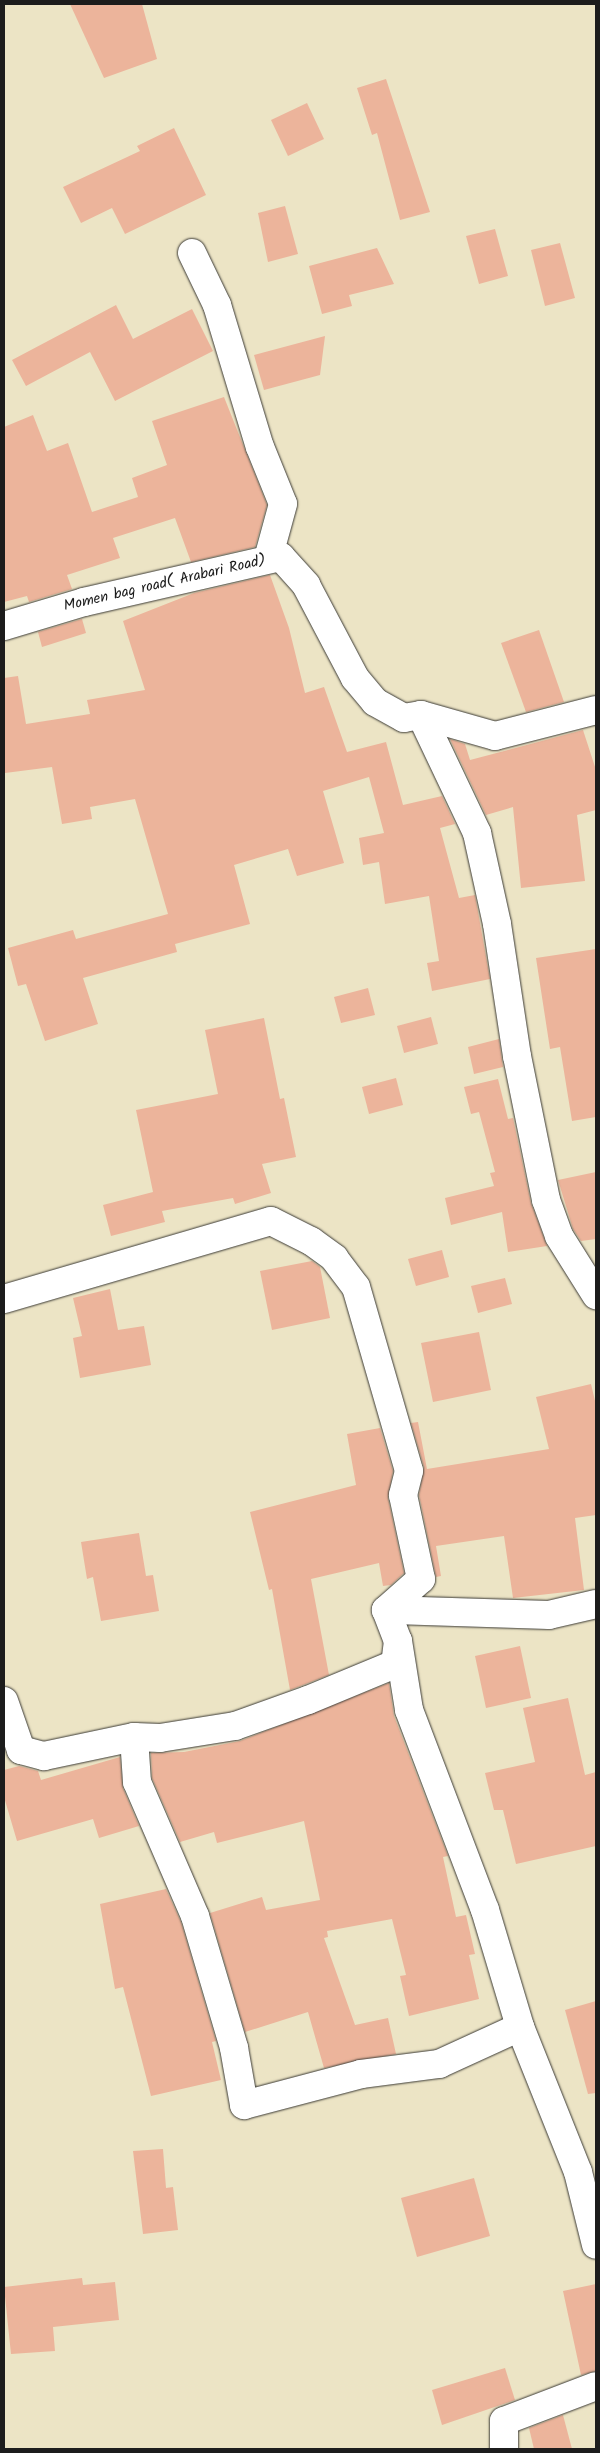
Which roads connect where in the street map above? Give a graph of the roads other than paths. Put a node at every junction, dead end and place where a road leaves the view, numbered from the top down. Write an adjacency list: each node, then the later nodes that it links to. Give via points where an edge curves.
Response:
1 (192, 254): 2 (street, via 217,305 260,447 283,504)
2 (268, 560): 3 (street, Momen bag road( Arabari Road), via 84,602); 5 (street, Momen bag road( Arabari Road), via 281,557 306,585 355,678 375,702 404,718)
3 (4, 626)
4 (596, 710): 5 (street, Momen bag road( Arabari Road), via 495,736)
5 (421, 715): 6 (street, via 477,833 497,924 517,1056 546,1200 559,1236)
6 (596, 1295)
7 (4, 1299): 9 (street, via 272,1221 311,1241 334,1258 356,1287 409,1472 403,1495 421,1579)
8 (596, 1604): 9 (street, via 549,1616)
9 (386, 1610): 10 (street)
10 (398, 1641): 12 (street, via 395,1664 308,1700 235,1726 160,1738); 13 (street, via 409,1710 485,1910)
11 (4, 1701): 12 (street, via 20,1750 44,1756)
12 (134, 1737): 13 (street, via 137,1782 195,1916 234,2048 244,2105 361,2074 439,2064)
13 (520, 2027): 14 (street)
14 (587, 2169): 15 (street)
15 (596, 2245)
16 (596, 2386): 17 (street, via 504,2421)
17 (504, 2449)

